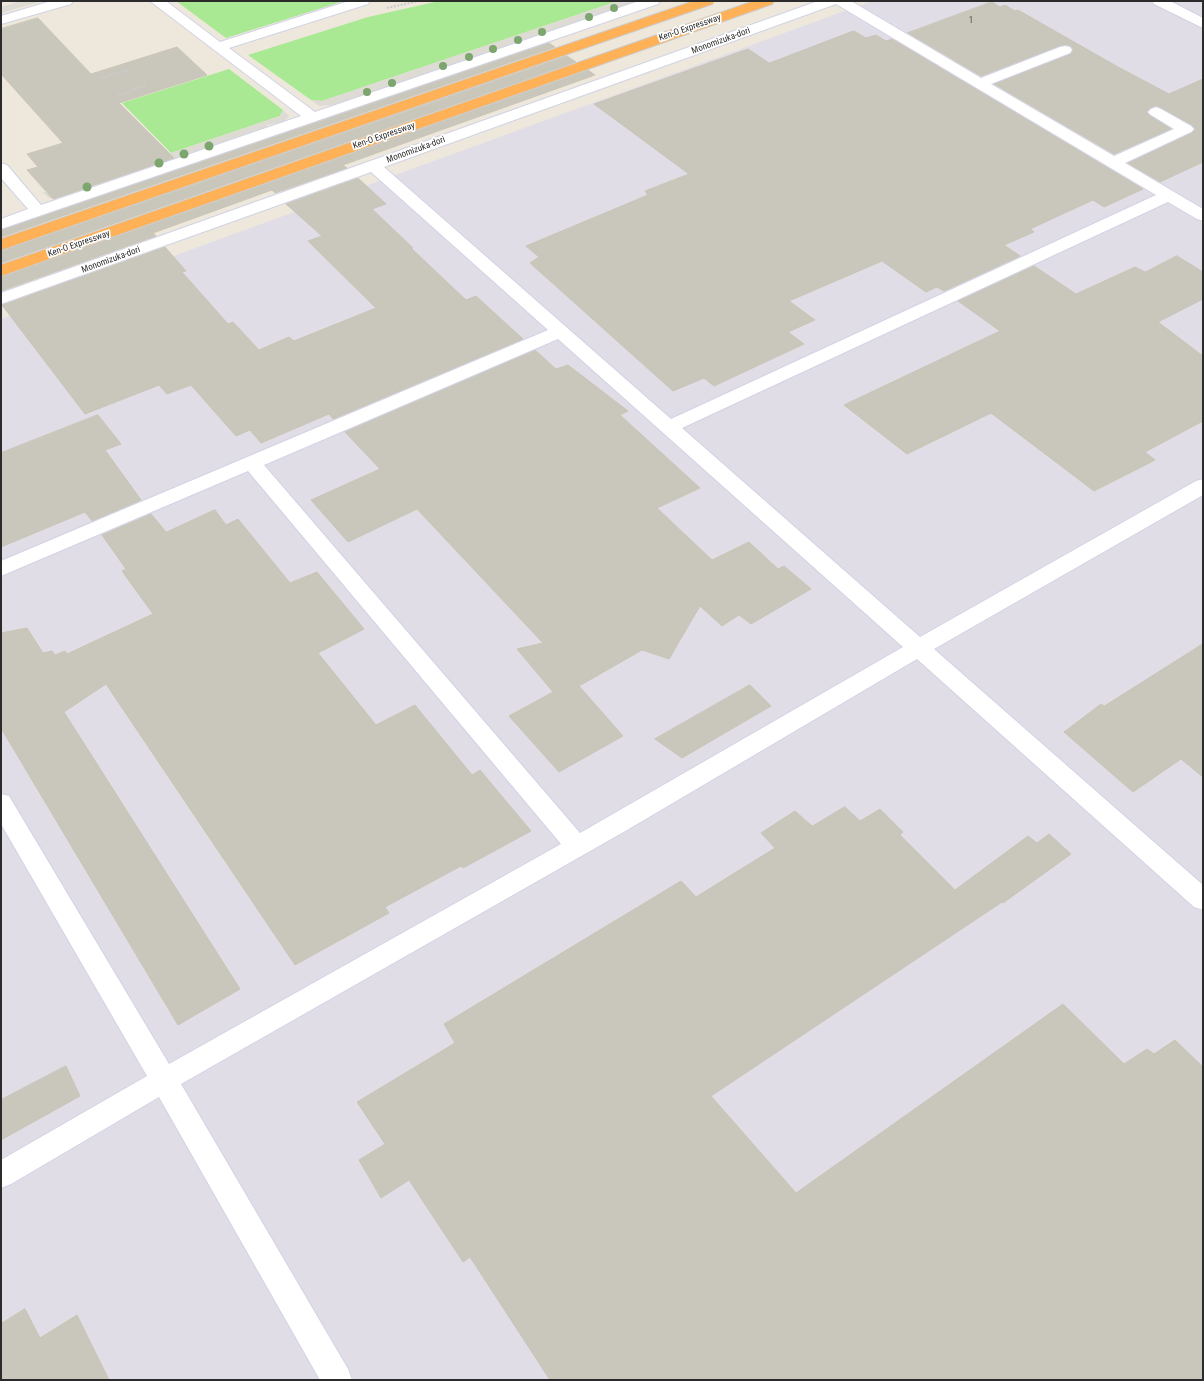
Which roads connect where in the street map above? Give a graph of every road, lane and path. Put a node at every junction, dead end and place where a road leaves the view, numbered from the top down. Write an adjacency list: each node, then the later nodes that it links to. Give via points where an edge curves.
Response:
1 (66, 1): 10 (street)
2 (157, 1): 12 (street)
3 (363, 1): 12 (street)
4 (653, 1): 22 (street)
5 (708, 1): 30 (highway, Ken-O Expressway)
6 (767, 1): 31 (highway, Ken-O Expressway)
7 (832, 1): 24 (street, Monomizuka-dori)
8 (841, 1): 18 (street)
9 (1159, 1): 11 (street)
10 (1, 20)
11 (1203, 24)
12 (218, 47): 22 (street)
13 (1035, 48): 15 (street)
14 (1065, 50): 15 (street)
15 (1049, 56): 18 (street)
16 (130, 70): 17 (path)
17 (100, 78)
18 (980, 83): 23 (street)
19 (146, 85): 20 (path)
20 (118, 96)
21 (1156, 112): 23 (street, via 1186,129)
22 (312, 117): 27 (street)
23 (1114, 162): 26 (street)
24 (374, 166): 32 (street, Monomizuka-dori); 33 (street)
25 (1, 168): 27 (street)
26 (1169, 195): 28 (street); 34 (street)
27 (38, 211): 29 (street)
28 (1202, 213)
29 (1, 224)
30 (1, 245)
31 (1, 271)
32 (1, 299)
33 (562, 330): 34 (street); 35 (street)
34 (669, 427): 38 (street)
35 (252, 462): 37 (street); 40 (street)
36 (1203, 486): 38 (street)
37 (1, 569)
38 (919, 648): 40 (street); 41 (street)
39 (1, 803): 42 (street)
40 (577, 846): 42 (street)
41 (1203, 900)
42 (164, 1080): 43 (street); 44 (street)
43 (1, 1175)
44 (337, 1380)

